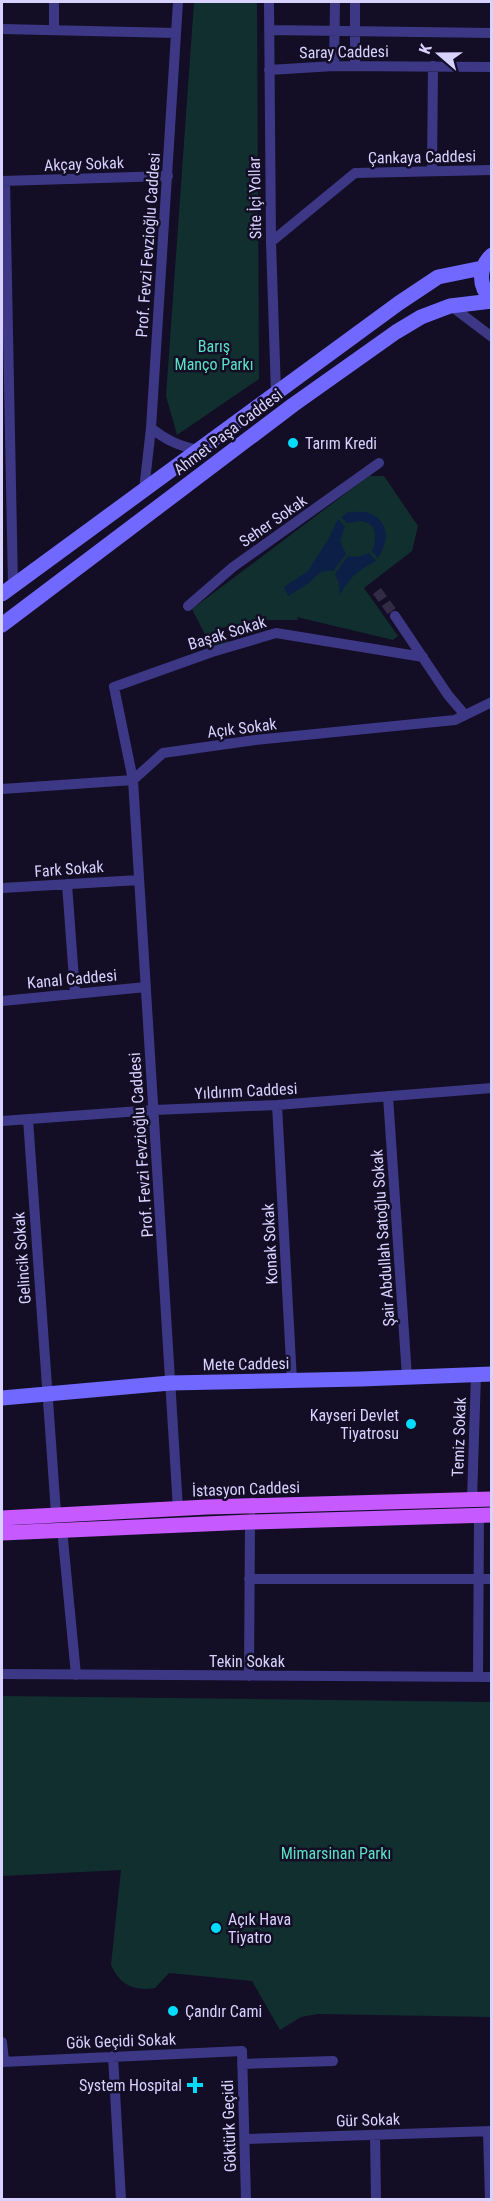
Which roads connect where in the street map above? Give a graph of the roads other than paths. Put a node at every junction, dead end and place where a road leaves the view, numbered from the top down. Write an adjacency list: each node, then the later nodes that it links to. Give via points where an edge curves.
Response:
1 (54, 2): 7 (street)
2 (178, 2): 11 (street, Prof. Fevzi Fevzioğlu Caddesi)
3 (268, 2): 8 (street, Site İçi Yollar)
4 (335, 2): 9 (street)
5 (355, 2): 10 (street)
6 (2, 29): 7 (street)
7 (54, 30): 11 (street)
8 (269, 30): 9 (street); 17 (street, Site İçi Yollar)
9 (335, 30): 10 (street); 13 (street)
10 (355, 30): 12 (street); 14 (street)
11 (176, 33): 20 (street, Prof. Fevzi Fevzioğlu Caddesi)
12 (492, 33)
13 (334, 66): 14 (street, Saray Caddesi); 17 (street, Saray Caddesi)
14 (355, 66): 15 (street, Saray Caddesi)
15 (433, 66): 16 (street, Saray Caddesi); 19 (street)
16 (492, 67)
17 (269, 70): 22 (street, Site İçi Yollar)
18 (492, 170): 19 (street, Çankaya Caddesi)
19 (432, 171): 22 (street, Çankaya Caddesi, via 355,173)
20 (168, 176): 21 (street, Akçay Sokak); 29 (street, Prof. Fevzi Fevzioğlu Caddesi)
21 (3, 181): 33 (street)
22 (271, 242): 28 (street, Site İçi Yollar)
23 (492, 255): 24 (street)
24 (482, 268): 25 (street, via 483,287); 28 (street, Ahmet Paşa Caddesi, via 438,277)
25 (492, 300): 26 (street, Ahmet Paşa Caddesi)
26 (450, 306): 27 (street); 36 (street, Ahmet Paşa Caddesi, via 421,316 317,388)
27 (492, 337)
28 (276, 393): 30 (street, Ahmet Paşa Caddesi)
29 (151, 428): 30 (street, via 173,443); 32 (street, Prof. Fevzi Fevzioğlu Caddesi)
30 (198, 450): 32 (street, Ahmet Paşa Caddesi)
31 (379, 463): 34 (street, Seher Sokak, via 233,567)
32 (144, 490): 33 (street, Ahmet Paşa Caddesi)
33 (7, 590)
34 (188, 606)
35 (395, 616): 37 (street)
36 (2, 625)
37 (423, 657): 39 (street); 40 (street, Başak Sokak, via 276,633 114,687)
38 (492, 702): 39 (street, Açık Sokak)
39 (465, 715): 40 (street, Açık Sokak, via 456,720 163,753)
40 (133, 780): 41 (street); 42 (street, Prof. Fevzi Fevzioğlu Caddesi)
41 (2, 789)
42 (139, 880): 43 (street, Fark Sokak); 45 (street, Prof. Fevzi Fevzioğlu Caddesi)
43 (67, 884): 44 (street, Fark Sokak); 46 (street)
44 (2, 888)
45 (146, 987): 46 (street, Kanal Caddesi); 51 (street, Prof. Fevzi Fevzioğlu Caddesi)
46 (75, 993): 47 (street, Kanal Caddesi)
47 (2, 1000)
48 (492, 1088): 49 (street, Yıldırım Caddesi)
49 (388, 1096): 50 (street, Yıldırım Caddesi); 56 (street, Şair Abdullah Satoğlu Sokak)
50 (277, 1105): 51 (street, Yıldırım Caddesi); 57 (street, Konak Sokak)
51 (153, 1110): 52 (street, Yıldırım Caddesi); 58 (street, Prof. Fevzi Fevzioğlu Caddesi)
52 (28, 1119): 53 (street, Yıldırım Caddesi); 59 (street, Gelincik Sokak)
53 (2, 1121)
54 (476, 1374): 55 (street, Mete Caddesi); 56 (street, Mete Caddesi); 62 (street, Temiz Sokak)
55 (492, 1374)
56 (407, 1377): 57 (street, Mete Caddesi)
57 (292, 1381): 58 (street, Mete Caddesi)
58 (170, 1383): 59 (street, Mete Caddesi); 63 (street, Prof. Fevzi Fevzioğlu Caddesi)
59 (47, 1395): 60 (street, Mete Caddesi); 64 (street, Gelincik Sokak)
60 (2, 1398)
61 (492, 1499): 62 (main road, İstasyon Caddesi)
62 (472, 1500): 63 (main road, İstasyon Caddesi)
63 (178, 1509): 64 (main road, İstasyon Caddesi)
64 (56, 1514): 66 (main road, İstasyon Caddesi)
65 (485, 1515): 67 (main road, İstasyon Caddesi); 72 (street)
66 (2, 1518)
67 (250, 1522): 68 (main road, İstasyon Caddesi); 70 (street)
68 (62, 1529): 69 (main road, İstasyon Caddesi); 74 (street)
69 (2, 1533)
70 (249, 1579): 72 (street); 75 (street)
71 (492, 1579): 72 (street)
72 (478, 1580): 76 (street)
73 (2, 1674): 74 (street, Tekin Sokak)
74 (76, 1675): 75 (street, Tekin Sokak)
75 (249, 1676): 76 (street, Tekin Sokak)
76 (478, 1677): 77 (street, Tekin Sokak)
77 (492, 1677)
78 (2, 2042): 81 (street)
79 (242, 2051): 80 (street, Gök Geçidi Sokak); 83 (street, Göktürk Geçidi)
80 (113, 2056): 81 (street, Gök Geçidi Sokak); 87 (street)
81 (3, 2061)
82 (333, 2061): 83 (street)
83 (242, 2064): 86 (street, Göktürk Geçidi)
84 (490, 2132): 85 (street, Gür Sokak); 90 (street)
85 (375, 2135): 86 (street, Gür Sokak); 89 (street)
86 (244, 2139): 88 (street, Göktürk Geçidi)
87 (120, 2199)
88 (246, 2199)
89 (376, 2199)
90 (490, 2199)

